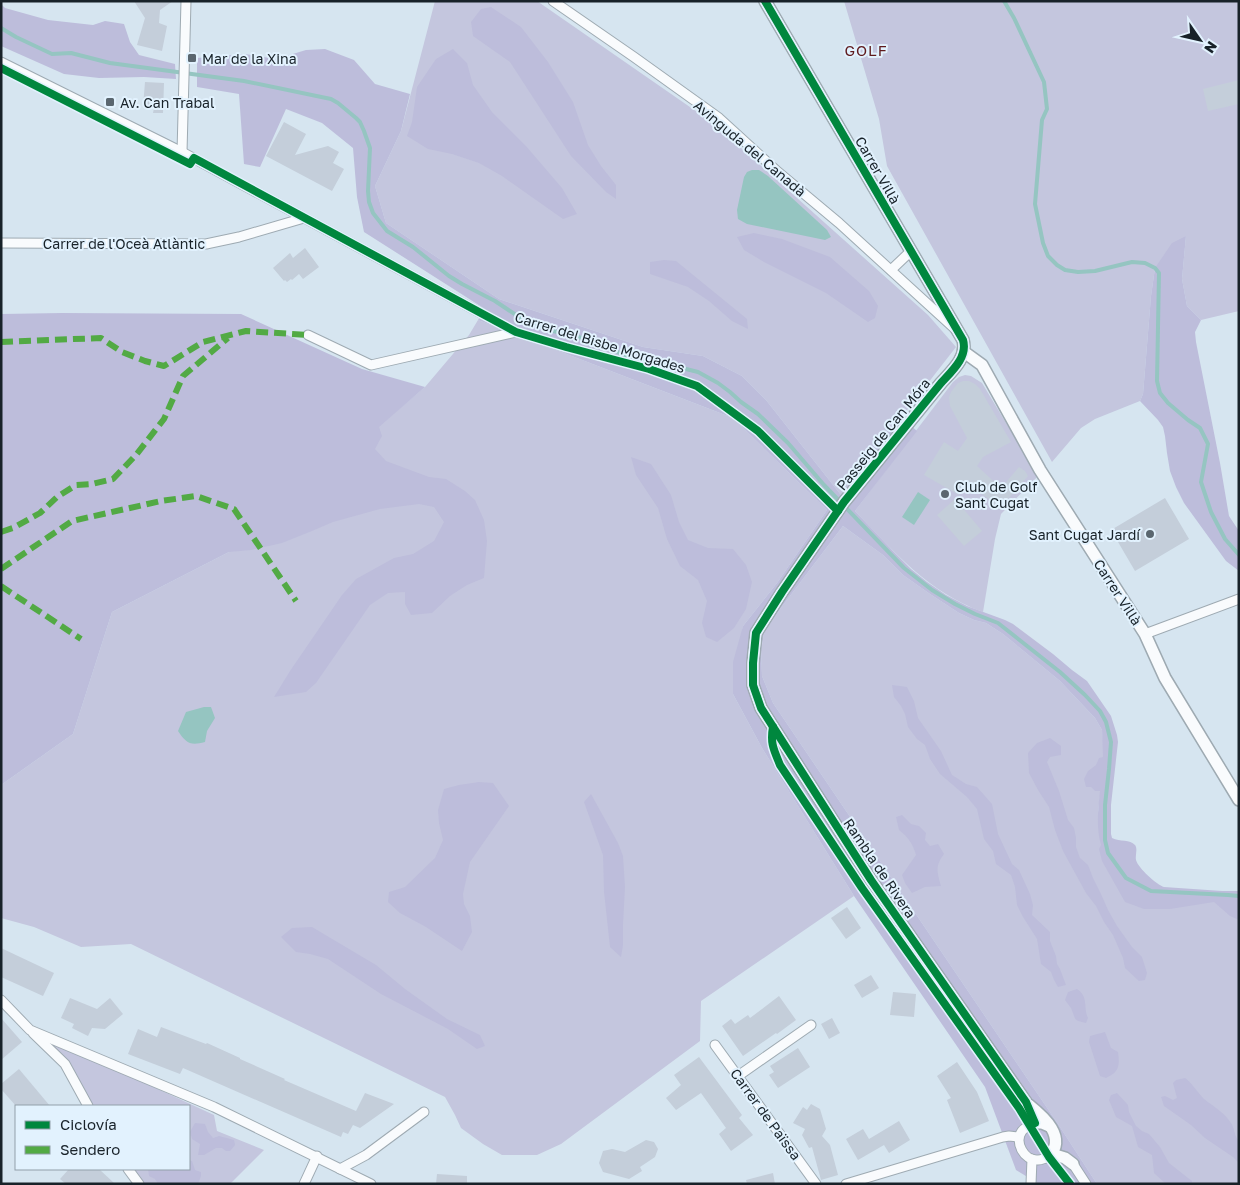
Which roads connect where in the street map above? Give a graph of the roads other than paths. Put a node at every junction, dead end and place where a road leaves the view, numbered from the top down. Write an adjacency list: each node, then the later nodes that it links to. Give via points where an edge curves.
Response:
1 (186, 1): 5 (street)
2 (553, 1): 9 (street, Avinguda del Canadà, via 719,118)
3 (766, 1): 8 (street, Carrer Villà)
4 (1, 62): 5 (street, Carrer del Bisbe Morgades)
5 (182, 152): 6 (street, Carrer del Bisbe Morgades)
6 (304, 218): 7 (street, Carrer de l'Oceà Atlàntic, via 206,244); 11 (street, Carrer del Bisbe Morgades)
7 (1, 243)
8 (911, 251): 9 (street); 10 (street, Carrer Villà)
9 (891, 270): 10 (street, Avinguda del Canadà)
10 (958, 331): 13 (street, Carrer Villà)
11 (516, 332): 12 (street, via 371,364); 14 (street, Carrer del Bisbe Morgades, via 650,369 697,386 758,431)
12 (308, 335)
13 (964, 352): 14 (street, Passeig de Can Móra); 17 (street, Carrer Villà, via 982,365 1040,470)
14 (840, 507): 16 (street, Passeig de Can Móra)
15 (1239, 599): 17 (street)
16 (756, 633): 24 (street, Rambla de Rivera, via 753,685 761,708 871,880)
17 (1145, 634): 18 (street, Carrer Villà, via 1165,678)
18 (1239, 800)
19 (1, 1000): 21 (street)
20 (811, 1025): 23 (street)
21 (30, 1030): 25 (street, via 65,1064); 31 (street, via 214,1107)
22 (715, 1045): 23 (street, Carrer de Païssa)
23 (738, 1076): 39 (street, Carrer de Païssa)
24 (1026, 1102): 27 (street); 28 (street)
25 (87, 1105)
26 (424, 1112): 34 (street)
27 (1034, 1123): 28 (street); 29 (street, via 1026,1127)
28 (1049, 1126): 30 (street, via 1056,1140)
29 (1019, 1137): 32 (street, via 1022,1151); 40 (street, via 1003,1137)
30 (1050, 1155): 32 (street); 33 (street, via 1065,1158)
31 (317, 1156): 34 (street); 37 (street)
32 (1032, 1159): 41 (street)
33 (1073, 1164): 42 (street)
34 (340, 1169): 38 (street)
35 (129, 1170): 36 (street)
36 (139, 1184)
37 (304, 1184)
38 (370, 1184)
39 (816, 1184)
40 (846, 1184)
41 (1031, 1184)
42 (1086, 1184)

